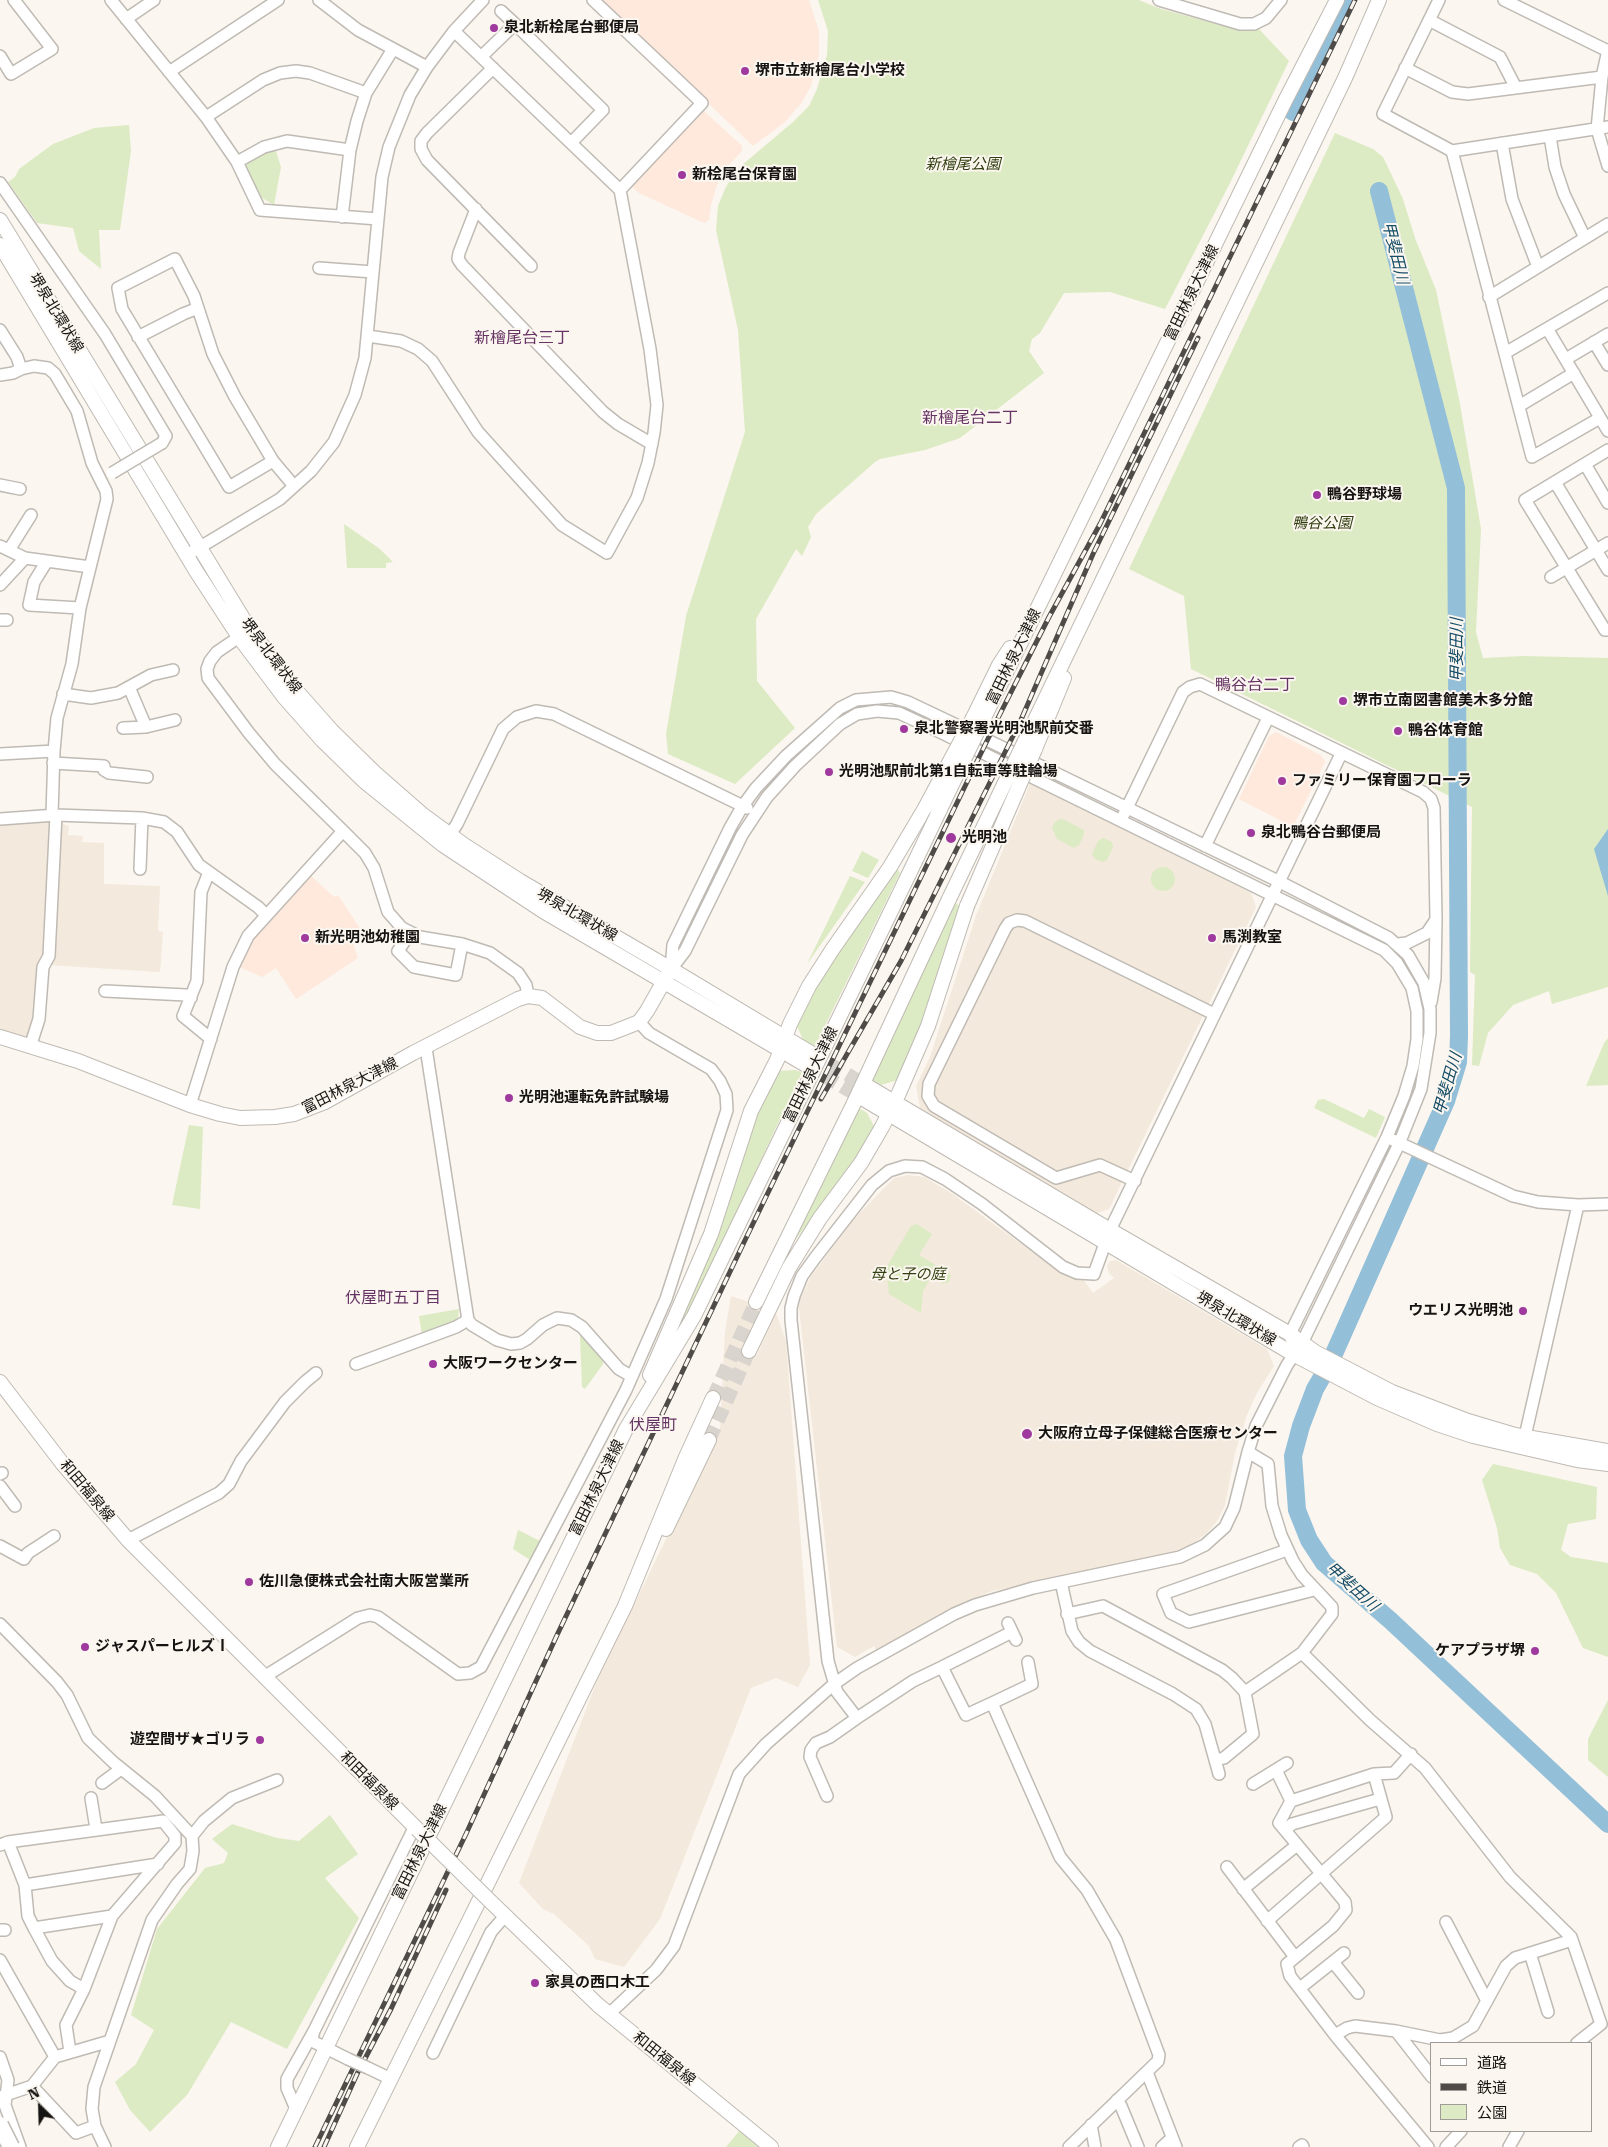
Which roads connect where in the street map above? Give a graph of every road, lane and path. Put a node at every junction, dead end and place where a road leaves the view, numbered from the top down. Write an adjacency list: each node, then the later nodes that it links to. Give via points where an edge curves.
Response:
1 (14, 0): 23 (street, via 52,49 11,74)
2 (111, 0): 17 (street)
3 (154, 0): 17 (street)
4 (278, 0): 28 (street)
5 (319, 0): 21 (street, via 358,30)
6 (484, 0): 20 (street)
7 (593, 0): 44 (street, via 702,104)
8 (1159, 0): 15 (street, via 1240,24 1254,24 1266,18)
9 (1327, 0): 33 (main road)
10 (1337, 0): 33 (main road, 富田林泉大津線)
11 (1380, 0): 30 (main road)
12 (1388, 0): 30 (main road)
13 (1439, 0): 18 (street)
14 (1504, 0): 22 (street)
15 (1278, 1)
16 (501, 11): 19 (street)
17 (126, 19): 28 (street)
18 (1429, 20): 27 (street); 31 (street, via 1500,57)
19 (515, 24): 24 (street); 37 (street, via 603,110)
20 (454, 31): 24 (street); 25 (street)
21 (393, 49): 25 (street); 32 (street)
22 (1608, 50): 29 (street)
23 (0, 56)
24 (482, 56): 26 (street)
25 (426, 67): 47 (street, via 410,94 389,147)
26 (493, 68): 37 (street); 45 (street, via 421,141 427,160)
27 (1405, 68): 31 (street, via 1452,92 1468,94); 40 (street, via 1383,114)
28 (169, 72): 34 (street)
29 (1602, 77): 31 (street); 35 (street)
30 (1345, 78): 107 (main road, via 1103,575)
31 (1516, 88)
32 (366, 94): 34 (street, via 310,73 280,73 263,80); 39 (street)
33 (1285, 101): 104 (main road, 富田林泉大津線, via 1045,592)
34 (206, 117): 41 (street)
35 (1603, 128): 36 (street); 42 (street)
36 (1550, 136): 38 (street); 50 (street, via 1564,194)
37 (571, 143): 44 (street)
38 (1502, 144): 40 (street); 53 (street, via 1512,199)
39 (350, 150): 41 (street, via 286,141 264,146); 46 (street)
40 (1452, 151): 57 (street)
41 (237, 162): 46 (street, via 260,210)
42 (1608, 166)
43 (0, 184): 78 (street, bridge, via 105,334 166,436 162,444)
44 (620, 190): 74 (street, via 654,378 656,405)
45 (476, 209): 52 (street); 74 (street, via 459,253 462,265 603,412)
46 (342, 217): 47 (street)
47 (378, 219): 55 (street)
48 (0, 220): 88 (main road, 堺泉北環状線)
49 (1608, 224): 50 (street)
50 (1585, 238): 53 (street)
51 (0, 245): 88 (main road, 堺泉北環状線)
52 (532, 266)
53 (1538, 266): 57 (street)
54 (319, 268): 55 (street)
55 (373, 272): 62 (street)
56 (1608, 293): 60 (street)
57 (1489, 297): 65 (street)
58 (198, 308): 63 (street); 63 (street, via 175,259 118,288 122,309); 76 (street, via 212,354)
59 (0, 330): 68 (street)
60 (1548, 330): 65 (street); 66 (street)
61 (1608, 334): 64 (street)
62 (368, 336): 74 (street, via 401,341 432,361 478,432 562,525 608,553 638,498); 81 (street, via 356,395 334,442)
63 (138, 337): 76 (street, via 229,487)
64 (1594, 342): 66 (street); 67 (street)
65 (1505, 353): 71 (street)
66 (1566, 359): 69 (street)
67 (1608, 365)
68 (21, 369): 70 (street); 78 (street, via 34,366 48,368 55,374 77,410 92,463)
69 (1574, 373): 71 (street); 72 (street)
70 (0, 375)
71 (1519, 406): 72 (street, via 1532,456)
72 (1600, 418): 73 (street)
73 (1608, 431)
74 (652, 444)
75 (1608, 450): 77 (street)
76 (273, 461): 81 (street)
77 (1585, 464): 79 (street); 83 (street)
78 (101, 480): 91 (street, via 106,499)
79 (1555, 482): 87 (street); 92 (street, via 1525,500)
80 (0, 485): 82 (street)
81 (294, 486): 88 (street, via 262,511)
82 (20, 489)
83 (1608, 503)
84 (31, 515): 86 (street)
85 (1608, 543): 87 (street)
86 (4, 548): 89 (street)
87 (1596, 550): 92 (street); 93 (street)
88 (193, 552): 98 (main road, 堺泉北環状線); 120 (main road, 堺泉北環状線, via 301,696 332,731)
89 (25, 558): 90 (street); 95 (street)
90 (47, 561): 91 (street); 96 (street, via 34,582 29,605)
91 (90, 566): 96 (street)
92 (1566, 568): 94 (street); 97 (street)
93 (1608, 570)
94 (1551, 577)
95 (0, 584)
96 (80, 608): 101 (street, via 72,664)
97 (1608, 630)
98 (239, 637): 119 (street, via 210,661 208,678 275,764); 120 (main road, 堺泉北環状線, via 284,697 364,782)
99 (173, 670): 100 (street, via 151,675)
100 (129, 687): 101 (street, via 118,693 96,697); 105 (street)
101 (63, 694): 110 (street)
102 (1268, 718): 109 (street); 113 (street, via 1200,684 1190,686 1183,692); 121 (street)
103 (175, 720): 105 (street)
104 (978, 720): 140 (main road, bridge, via 890,868 809,986); 162 (main road, 富田林泉大津線, bridge, via 908,876 694,1316)
105 (146, 727): 106 (street)
106 (123, 728)
107 (1030, 746): 146 (main road, bridge, via 967,906 928,1026); 153 (main road, bridge, via 950,897)
108 (0, 754): 110 (street)
109 (1341, 754): 124 (street); 127 (street, via 1431,799 1434,808)
110 (53, 757): 111 (street, via 104,766 109,774); 115 (street)
111 (147, 777)
112 (742, 807): 113 (street, via 786,756 840,708 856,700 891,697 908,702); 114 (street); 120 (street, via 554,714 536,711 518,717 502,729 458,824); 131 (street, via 673,945)
113 (1128, 808): 118 (street); 121 (street)
114 (757, 812): 118 (street, via 795,766 840,724 857,714 878,710 908,717); 131 (street, via 742,835 685,951)
115 (54, 815): 116 (street); 117 (street); 141 (street, via 49,956 43,966 39,1019)
116 (142, 818): 122 (street, via 140,865); 123 (street, via 170,826)
117 (0, 819)
118 (1122, 820): 125 (street)
119 (343, 831): 126 (street); 128 (street, via 365,853 374,868 388,912)
120 (446, 840): 131 (main road, 堺泉北環状線, via 520,881)
121 (1205, 846): 124 (street)
122 (153, 860)
123 (209, 872): 126 (street); 134 (street, via 202,892 198,981)
124 (1278, 881): 125 (street); 130 (street)
125 (1272, 894): 136 (street); 147 (street, via 1384,950 1398,963 1409,982 1417,1010 1417,1038 1404,1096)
126 (266, 915): 139 (street, via 248,936 237,956)
127 (1436, 919): 130 (street, via 1427,934); 135 (street, via 1435,978)
128 (410, 933): 129 (street); 129 (street, via 398,951 412,972 456,975)
129 (462, 944): 133 (street, via 490,953 518,974 526,985)
130 (1398, 944): 135 (street, via 1418,970)
131 (668, 975): 137 (main road); 140 (main road, 富田林泉大津線)
132 (105, 991): 134 (street, via 186,995)
133 (528, 996): 137 (main road, via 542,998 580,1027 597,1032 610,1032); 142 (main road, 富田林泉大津線)
134 (192, 998): 139 (street, via 183,1016)
135 (1430, 1009): 148 (street, via 1421,1089)
136 (1214, 1014): 149 (street); 149 (street, via 1025,921 1017,920 1005,929 929,1084 928,1096 934,1106 1056,1178 1100,1165)
137 (639, 1022): 159 (street, via 649,1033 710,1069 726,1094 727,1110 680,1262)
138 (0, 1037): 141 (main road, 富田林泉大津線)
139 (211, 1039): 145 (street)
140 (782, 1044): 143 (main road, 富田林泉大津線); 162 (main road, via 751,1111 711,1234)
141 (30, 1047): 145 (main road, 富田林泉大津線, via 78,1061)
142 (426, 1048): 145 (main road, 富田林泉大津線, via 325,1102 294,1114 275,1118 240,1118); 154 (street)
143 (808, 1059)
144 (865, 1092): 146 (main road)
145 (190, 1105)
146 (892, 1108): 152 (main road, 堺泉北環状線); 156 (main road, via 861,1163 820,1218 789,1268)
147 (1387, 1137): 148 (street); 155 (street)
148 (1404, 1146): 151 (street, via 1513,1196 1538,1202); 155 (street)
149 (1134, 1181): 152 (street)
150 (1608, 1204): 151 (street)
151 (1578, 1205): 164 (street)
152 (1108, 1236): 155 (main road, 堺泉北環状線); 155 (main road, 堺泉北環状線); 184 (street, via 1094,1274 1077,1273 1063,1267 945,1179 922,1167 905,1166 889,1170 872,1185 802,1276 791,1308 827,1651)
153 (756, 1302)
154 (468, 1320): 157 (street); 159 (street, via 496,1340 511,1344 520,1343 543,1324 557,1318 571,1320 582,1327 619,1369)
155 (1295, 1344): 164 (main road, 堺泉北環状線, via 1377,1398 1437,1424); 166 (street, via 1256,1426)
156 (749, 1351)
157 (356, 1364)
158 (316, 1373): 171 (street, via 285,1402 241,1461 229,1484 219,1493)
159 (632, 1376): 183 (street, via 481,1667 470,1673 458,1674 378,1617 370,1615 358,1618)
160 (0, 1382): 171 (main road, 和田福泉線, via 62,1463)
161 (713, 1398): 176 (main road)
162 (626, 1429): 235 (main road, 富田林泉大津線)
163 (709, 1440): 176 (main road)
164 (1524, 1443): 165 (main road, 堺泉北環状線); 167 (main road, 堺泉北環状線, via 1577,1460)
165 (1608, 1451)
166 (1248, 1452): 173 (street, via 1268,1464 1272,1506); 174 (street, via 1231,1518 1226,1527 1205,1545 1180,1556)
167 (1608, 1464)
168 (0, 1486): 169 (street)
169 (15, 1506)
170 (54, 1536): 172 (street, via 24,1559)
171 (128, 1540): 183 (main road, 和田福泉線)
172 (0, 1546)
173 (1287, 1550): 175 (street); 175 (street, via 1163,1594 1171,1614 1189,1622)
174 (1060, 1582): 177 (street); 184 (street, via 974,1605 954,1614)
175 (1314, 1590): 180 (street, via 1332,1607 1332,1614)
176 (625, 1606): 242 (main road)
177 (1067, 1614): 185 (street, via 1104,1606 1222,1670); 189 (street, via 1072,1631 1090,1651 1196,1709 1205,1724)
178 (0, 1624): 191 (street, via 57,1682 88,1738)
179 (1012, 1632): 182 (street, via 977,1643)
180 (1302, 1653): 185 (street); 188 (street, via 1370,1720)
181 (1028, 1662): 186 (street, via 1032,1684)
182 (942, 1667): 186 (street, via 966,1715); 187 (street, via 912,1681)
183 (264, 1677): 202 (main road, 和田福泉線)
184 (834, 1684): 187 (street); 229 (street, via 766,1744 739,1774 674,1946 656,1970)
185 (1245, 1692): 189 (street, via 1253,1734 1224,1758)
186 (992, 1703): 240 (street, via 1060,1856 1088,1890 1116,1940 1160,2055)
187 (857, 1718): 198 (street, via 816,1743 811,1750 810,1757)
188 (1411, 1754): 194 (street, via 1394,1773); 218 (street, via 1444,1790 1510,1877 1565,1929)
189 (1215, 1760): 193 (street)
190 (1287, 1763): 192 (street)
191 (121, 1769): 196 (street); 205 (street, via 155,1796)
192 (1276, 1770): 197 (street); 201 (street)
193 (1219, 1774)
194 (1374, 1774): 200 (street); 201 (street)
195 (277, 1780): 205 (street, via 232,1798 204,1821)
196 (102, 1783)
197 (1253, 1784)
198 (828, 1790)
199 (91, 1798): 203 (street)
200 (1380, 1799): 204 (street, via 1292,1824); 210 (street, via 1386,1817)
201 (1291, 1801): 204 (street, via 1280,1823)
202 (416, 1828): 214 (main road, 和田福泉線, bridge); 230 (street)
203 (96, 1829): 206 (street); 208 (street, via 163,1821 175,1836 175,1843)
204 (1285, 1830): 207 (street)
205 (192, 1836): 233 (street, via 190,1869 152,1920)
206 (4, 1844): 211 (street)
207 (1296, 1845): 210 (street); 212 (street)
208 (158, 1864): 211 (street); 213 (street)
209 (1227, 1867): 212 (street)
210 (1321, 1874): 215 (street); 221 (street, via 1345,1902 1346,1910 1333,1926)
211 (25, 1885): 217 (street, via 28,1916)
212 (1243, 1889): 215 (street)
213 (112, 1916): 217 (street); 225 (street)
214 (505, 1916): 229 (main road, 和田福泉線); 237 (street, via 491,1932)
215 (1267, 1921): 221 (street)
216 (1446, 1922): 227 (street)
217 (34, 1928): 225 (street, via 52,1961 70,1981)
218 (1572, 1940): 220 (street); 234 (street, via 1601,2024)
219 (1344, 1953): 223 (street)
220 (1530, 1954): 227 (street, via 1514,1958 1506,1966); 228 (street)
221 (1296, 1957): 224 (street, via 1287,1964 1290,1976)
222 (0, 1960): 239 (street, via 17,2000)
223 (1333, 1962): 224 (street); 226 (street)
224 (1300, 1988): 232 (street)
225 (84, 1989): 236 (street, via 66,2025)
226 (1358, 1993)
227 (1486, 2001): 231 (street, via 1473,2026 1453,2038 1440,2040)
228 (1548, 2012)
229 (609, 2014): 259 (main road, 和田福泉線)
230 (314, 2031): 235 (street, via 314,2042); 246 (street, via 288,2079 287,2088)
231 (1396, 2031): 232 (street, via 1355,2026); 241 (street)
232 (1335, 2035): 266 (street)
233 (110, 2041): 236 (street); 249 (street, via 94,2087 92,2109)
234 (1578, 2042)
235 (325, 2048): 242 (street, bridge); 246 (main road, 富田林泉大津線)
236 (70, 2052): 239 (street)
237 (432, 2054)
238 (0, 2057): 244 (street, via 8,2080)
239 (55, 2057): 243 (street)
240 (1147, 2072): 245 (street); 253 (street)
241 (1430, 2074)
242 (391, 2079): 258 (main road)
243 (32, 2086): 244 (street); 249 (street, via 76,2133)
244 (4, 2096): 247 (street)
245 (1117, 2100): 248 (street); 262 (street)
246 (296, 2109): 257 (main road, 富田林泉大津線)
247 (6, 2125): 252 (street); 254 (highway, bridge); 255 (street)
248 (1092, 2125): 260 (street); 261 (street)
249 (96, 2126): 256 (street)
250 (1460, 2132): 267 (street)
251 (1517, 2132): 268 (street)
252 (0, 2134)
253 (1174, 2142): 263 (street)
254 (11, 2147)
255 (20, 2147)
256 (105, 2147)
257 (278, 2147)
258 (357, 2147)
259 (771, 2147)
260 (1069, 2147)
261 (1095, 2147)
262 (1138, 2147)
263 (1162, 2147)
264 (1299, 2147): 265 (street)
265 (1303, 2147)
266 (1428, 2147)
267 (1446, 2147)
268 (1509, 2147)

